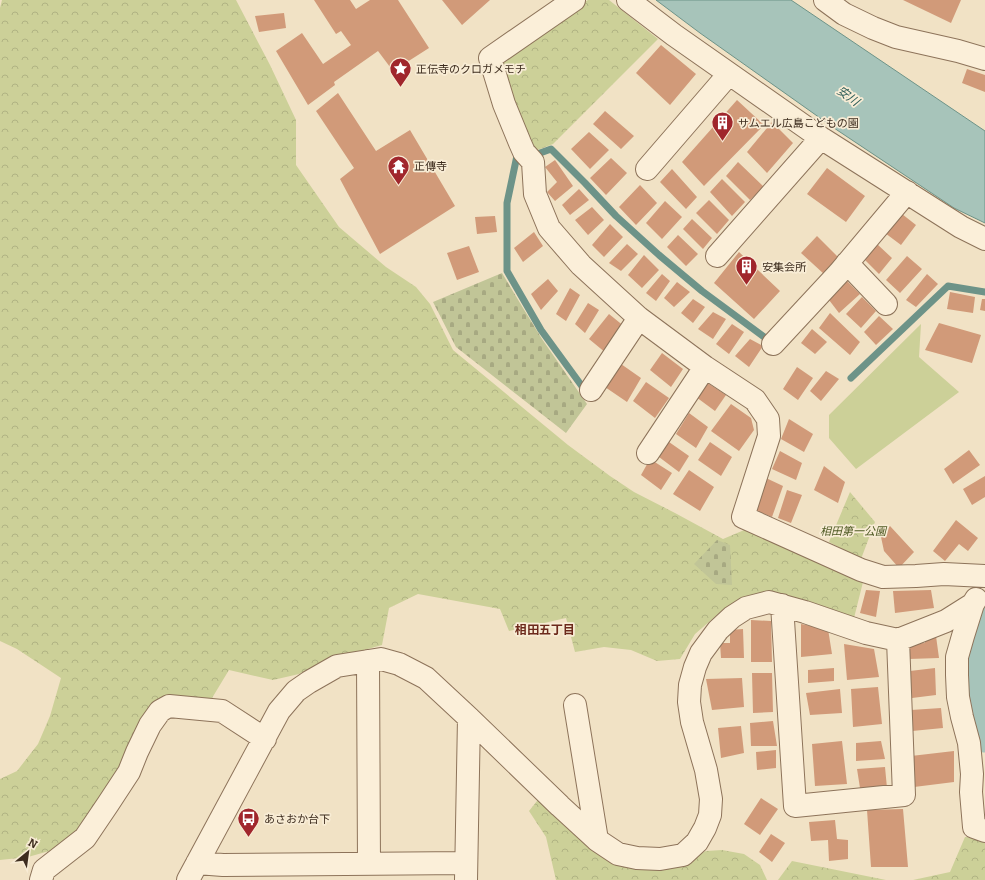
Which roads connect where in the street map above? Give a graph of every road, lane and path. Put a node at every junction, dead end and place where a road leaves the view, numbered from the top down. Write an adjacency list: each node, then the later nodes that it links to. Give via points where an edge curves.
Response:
1 (574, 0): 13 (street, via 490,58 504,104 520,143 533,162 535,194 549,228 581,265)
2 (825, 0): 4 (street, via 844,14 896,37)
3 (638, 3): 5 (street)
4 (985, 59)
5 (730, 74): 6 (street); 7 (street)
6 (821, 138): 8 (street); 10 (street)
7 (647, 169)
8 (907, 192): 9 (street, via 961,227); 11 (street)
9 (985, 239)
10 (717, 256)
11 (847, 263): 12 (street); 14 (street)
12 (886, 304)
13 (638, 318): 15 (street); 16 (street)
14 (773, 344)
15 (705, 368): 17 (street); 18 (street, via 755,400 768,419 769,436 743,517 861,570 883,577 944,574)
16 (591, 390)
17 (648, 453)
18 (985, 576)
19 (985, 582): 20 (street)
20 (973, 604): 22 (street, via 946,621); 27 (street, via 957,656 958,697 969,743 974,827)
21 (782, 605): 22 (street, via 866,633); 22 (street, via 795,806 904,795); 28 (street, via 769,602 746,608 732,617 718,630 701,653 695,667 689,702 711,799 710,815 697,842 683,855 660,859 618,854)
22 (898, 640)
23 (368, 661): 25 (street, via 381,659 399,664 426,678); 26 (street, via 337,666 296,691 279,711); 29 (street)
24 (575, 705): 28 (street)
25 (469, 718): 28 (street); 31 (street)
26 (265, 739): 30 (street); 32 (street, via 222,711 169,706 160,711 150,725 129,772 85,838 44,870)
27 (985, 830)
28 (597, 840)
29 (369, 863): 30 (street, via 223,865); 31 (street)
30 (192, 872)
31 (466, 872)
32 (41, 880)

